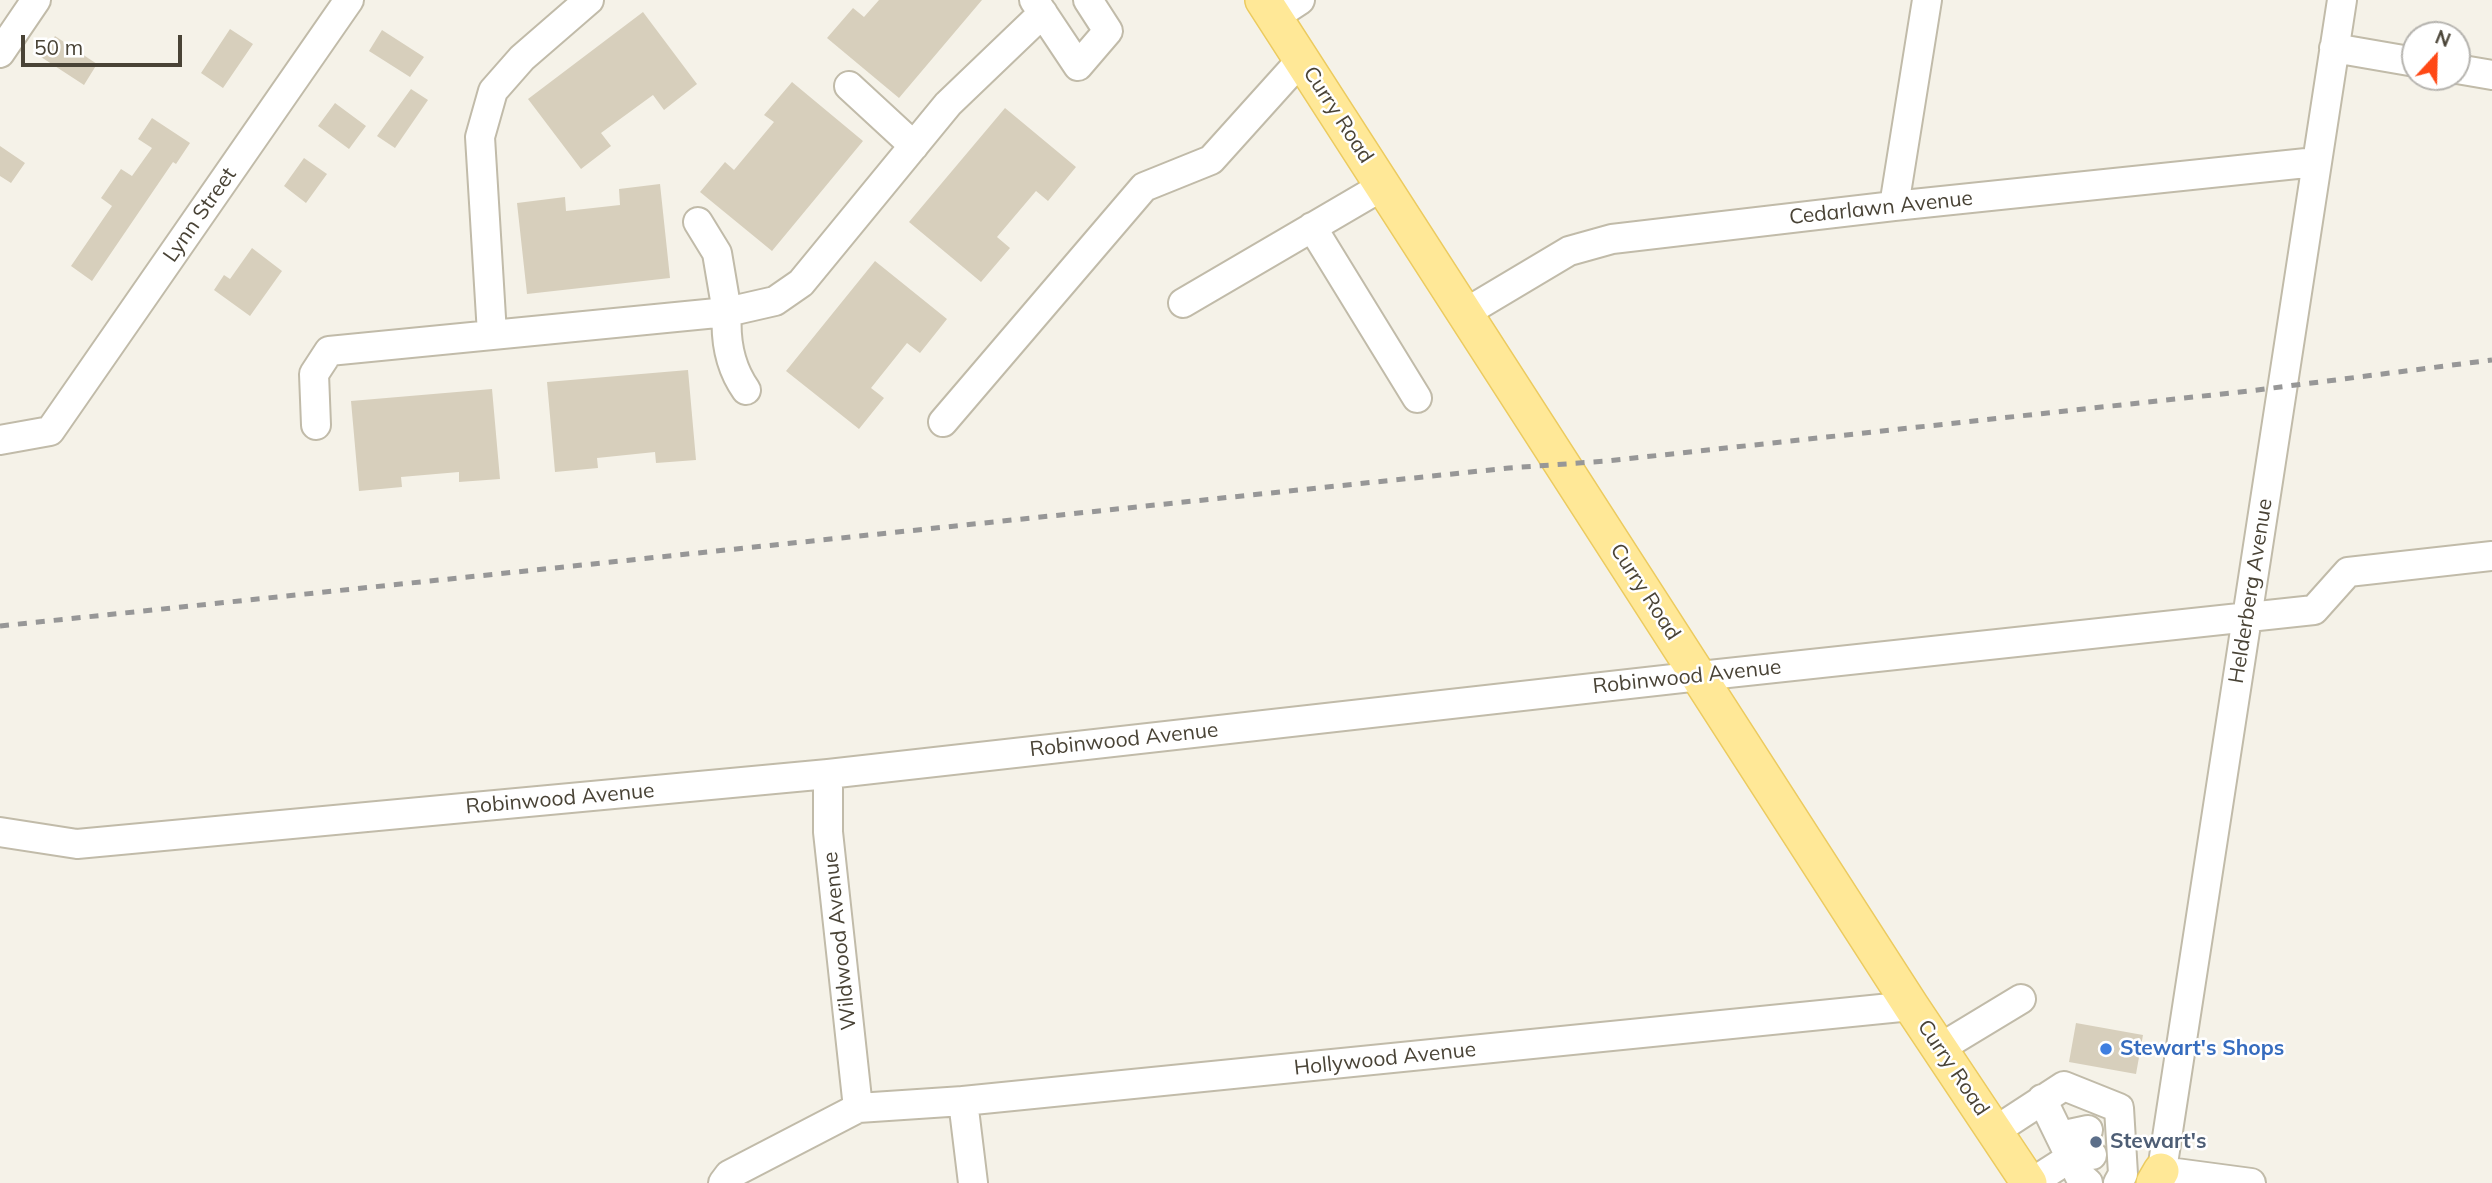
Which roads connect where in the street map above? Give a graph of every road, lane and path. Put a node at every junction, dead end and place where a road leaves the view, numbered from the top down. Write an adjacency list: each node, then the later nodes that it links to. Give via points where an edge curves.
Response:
1 (36, 0): 10 (street)
2 (349, 0): 30 (street, Lynn Street, via 50,431)
3 (589, 0): 25 (street, via 522,58 493,92 486,114 480,165)
4 (1088, 0): 7 (street, via 1108,31 1078,66)
5 (1927, 0): 19 (street)
6 (2342, 0): 9 (street, Helderberg Avenue)
7 (1038, 6): 16 (street)
8 (1279, 6): 11 (main road, Curry Road)
9 (2334, 48): 12 (street); 17 (street, Helderberg Avenue)
10 (0, 53)
11 (1301, 59): 18 (main road, Curry Road); 28 (street, via 1211,160 1144,187)
12 (2401, 60)
13 (2471, 71): 14 (street)
14 (2492, 75)
15 (849, 86): 16 (street)
16 (914, 146): 23 (street, via 801,283 775,301)
17 (2316, 162): 19 (street, Cedarlawn Avenue); 32 (street, Helderberg Avenue)
18 (1383, 186): 21 (street); 24 (main road, Curry Road)
19 (1894, 206): 24 (street, Cedarlawn Avenue, via 1612,239 1569,251)
20 (698, 222): 23 (street, via 717,253)
21 (1312, 228): 22 (street); 27 (street)
22 (1183, 303)
23 (727, 312): 25 (street); 26 (street, via 734,374)
24 (1465, 313): 33 (main road, Curry Road)
25 (492, 334): 29 (street, via 329,351 314,374)
26 (746, 390)
27 (1417, 398)
28 (943, 422)
29 (316, 425)
30 (0, 440)
31 (2492, 556): 32 (street, Robinwood Avenue, via 2348,572 2314,610)
32 (2247, 617): 33 (street, Robinwood Avenue); 43 (street, Helderberg Avenue)
33 (1700, 676): 34 (street, Robinwood Avenue); 37 (main road, Curry Road)
34 (828, 774): 35 (street, Robinwood Avenue, via 78,844); 41 (street, Wildwood Avenue, via 828,832)
35 (0, 832)
36 (2021, 999): 38 (street)
37 (1911, 1006): 38 (main road, Curry Road); 40 (street, Hollywood Avenue)
38 (1940, 1048): 42 (main road, Curry Road)
39 (2042, 1099): 42 (street); 44 (street); 44 (street, via 2064,1086 2119,1108)
40 (964, 1101): 41 (street, Hollywood Avenue); 47 (street)
41 (858, 1108): 46 (street, via 750,1163)
42 (1995, 1131): 48 (main road, Curry Road)
43 (2167, 1133): 44 (street); 45 (street, Helderberg Avenue)
44 (2099, 1141): 48 (street); 49 (street, via 2079,1175); 50 (street, via 2123,1174)
45 (2158, 1179): 51 (street)
46 (723, 1183)
47 (973, 1183)
48 (2030, 1183)
49 (2088, 1183)
50 (2118, 1183)
51 (2251, 1183)

